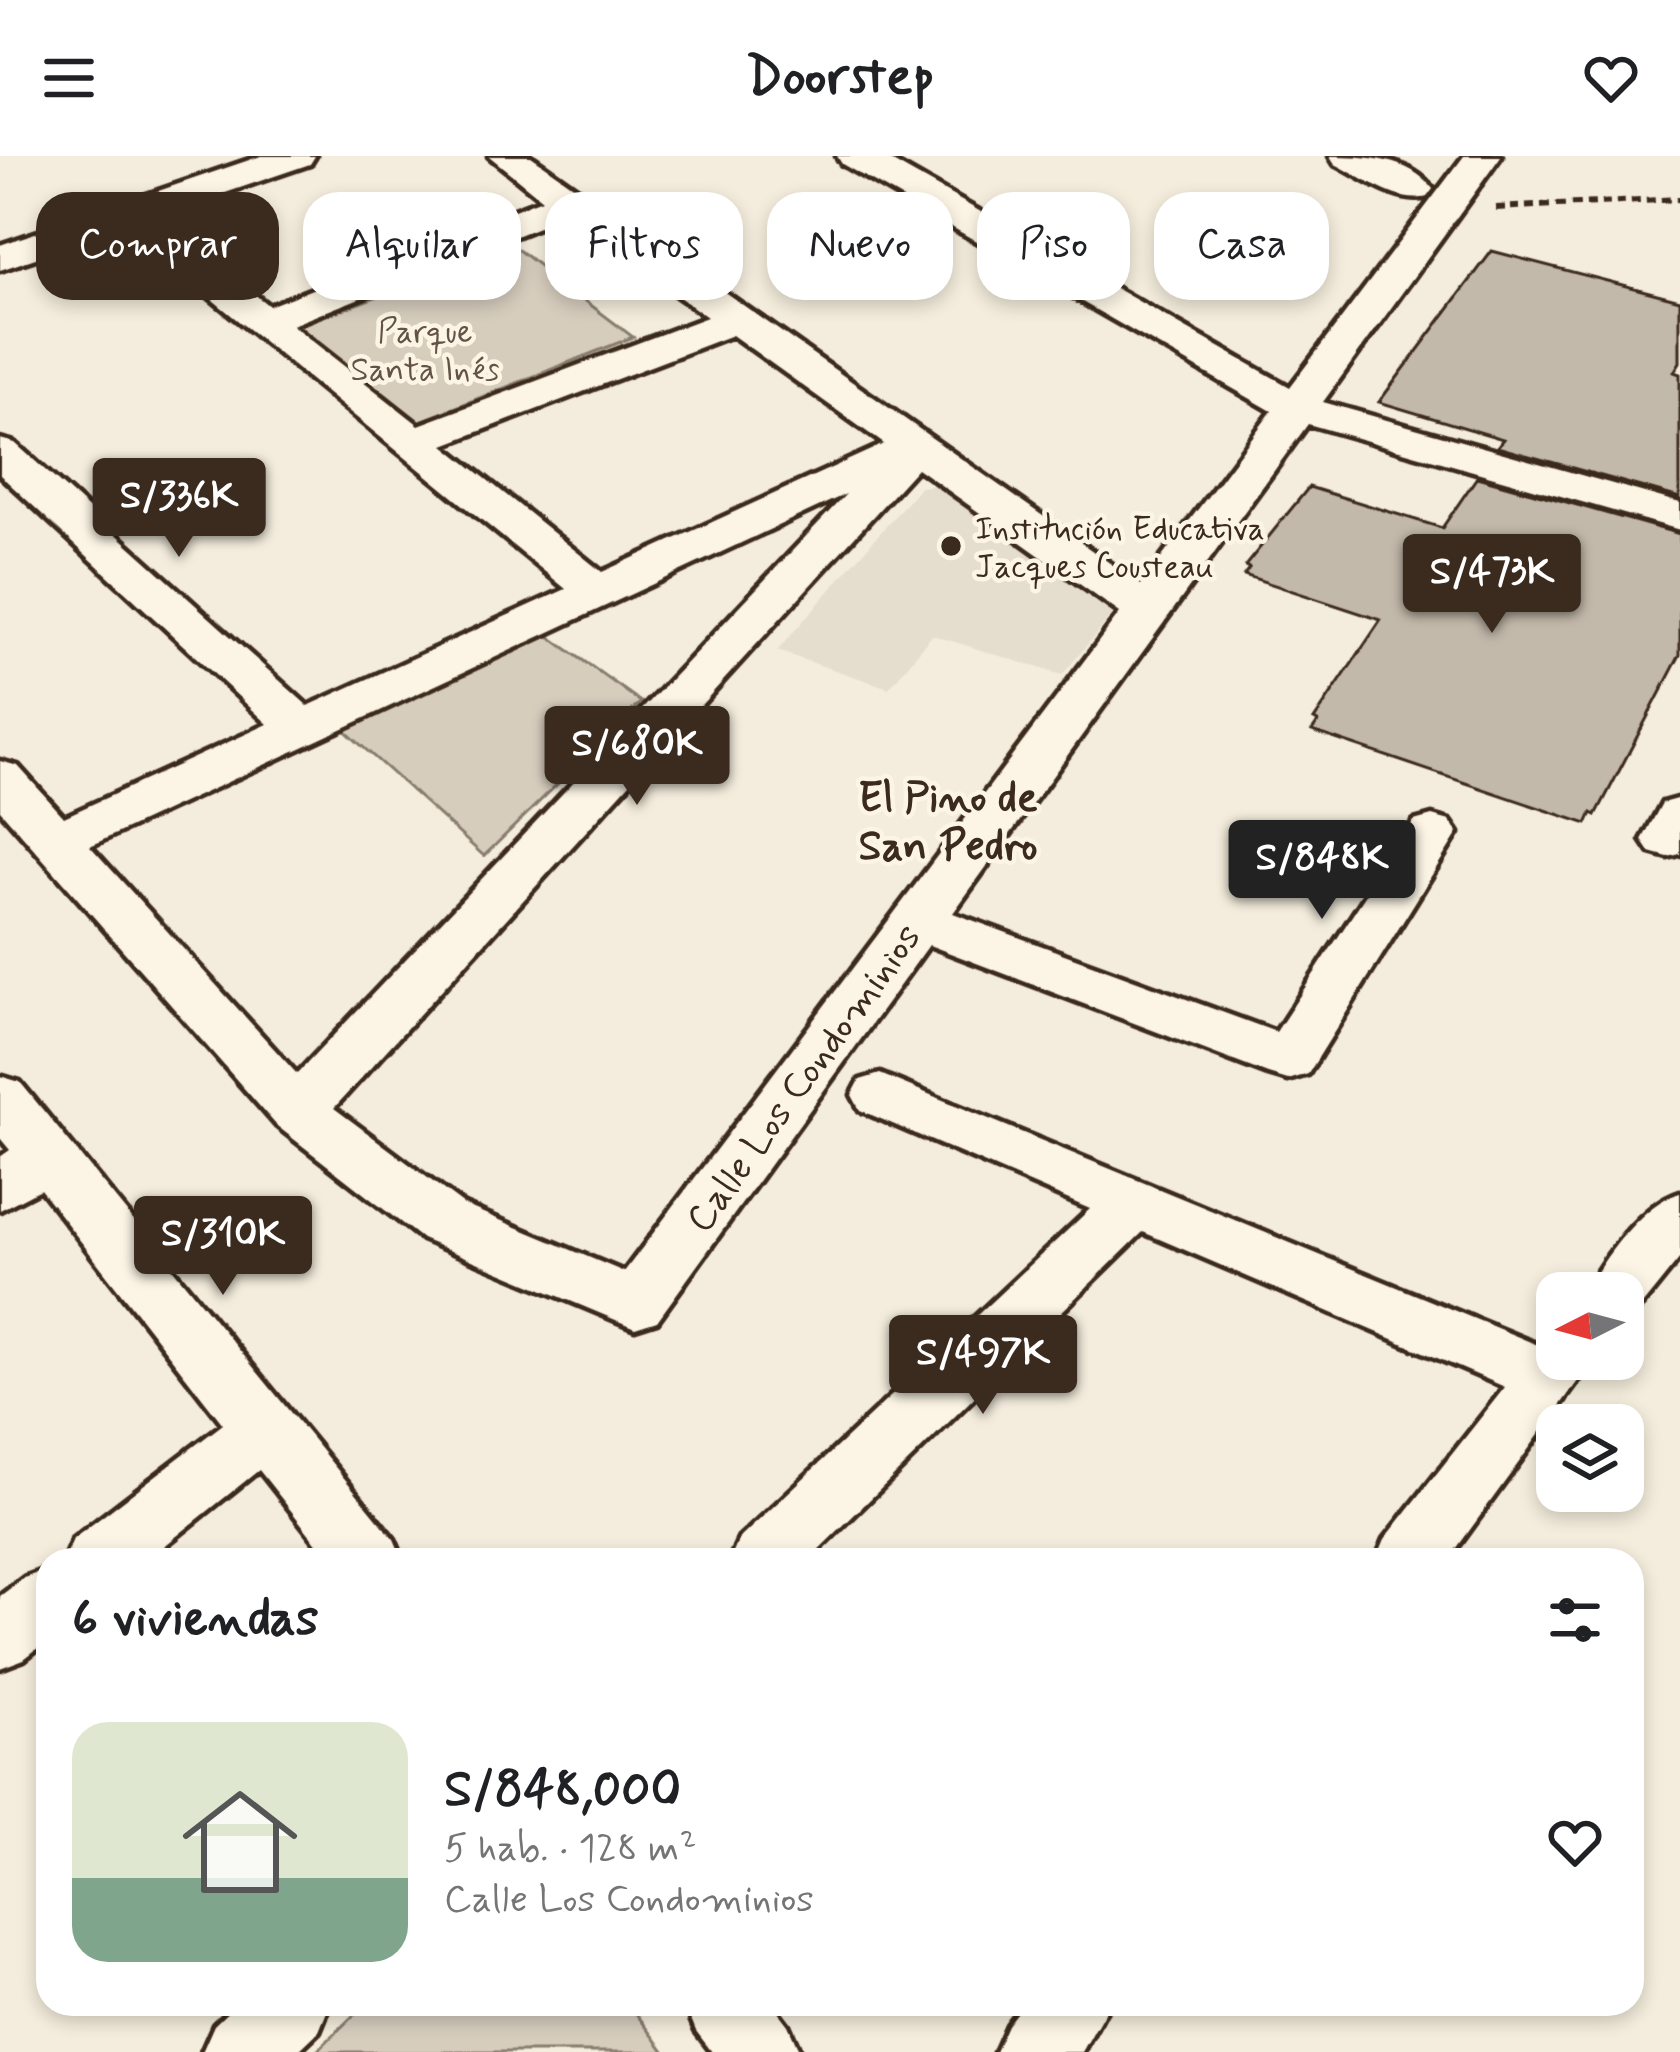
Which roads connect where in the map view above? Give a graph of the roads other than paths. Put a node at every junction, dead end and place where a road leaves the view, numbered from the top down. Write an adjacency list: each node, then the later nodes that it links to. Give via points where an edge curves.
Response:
1 (297, 156): 6 (street)
2 (507, 156): 7 (street)
3 (855, 156): 16 (street)
4 (1348, 156): 8 (street)
5 (1483, 156): 8 (street, Calle Los Condominios)
6 (192, 192)
7 (557, 192)
8 (1428, 200): 16 (street, Calle Los Condominios)
9 (545, 211): 15 (street)
10 (36, 246): 11 (street)
11 (0, 258)
12 (235, 300): 15 (street)
13 (709, 300): 14 (street)
14 (737, 320): 17 (street); 18 (street)
15 (262, 323): 17 (street)
16 (1296, 407): 20 (street); 22 (street, Calle Los Condominios)
17 (417, 441): 21 (street)
18 (915, 446): 21 (street); 22 (street); 30 (street)
19 (0, 452): 23 (street)
20 (1680, 517)
21 (596, 591): 23 (street)
22 (1146, 610): 27 (street, Calle Los Condominios)
23 (302, 728): 26 (street)
24 (0, 778): 26 (street)
25 (1432, 833): 27 (street, via 1288,1059)
26 (57, 841): 30 (street)
27 (918, 920): 30 (street, Calle Los Condominios, via 635,1303 443,1222)
28 (880, 1095): 32 (street)
29 (0, 1097): 31 (street)
30 (297, 1111)
31 (23, 1171): 37 (street)
32 (1136, 1203): 35 (street); 40 (street)
33 (1680, 1215): 34 (street)
34 (1633, 1272)
35 (1536, 1361)
36 (1546, 1380): 41 (street)
37 (265, 1428): 38 (street); 39 (street)
38 (112, 1548)
39 (360, 1548)
40 (776, 1548)
41 (1418, 1548)
42 (36, 1608): 43 (street)
43 (0, 1637)
44 (279, 2016): 47 (street)
45 (732, 2016): 48 (street)
46 (1062, 2016): 49 (street)
47 (241, 2052)
48 (761, 2052)
49 (1034, 2052)

